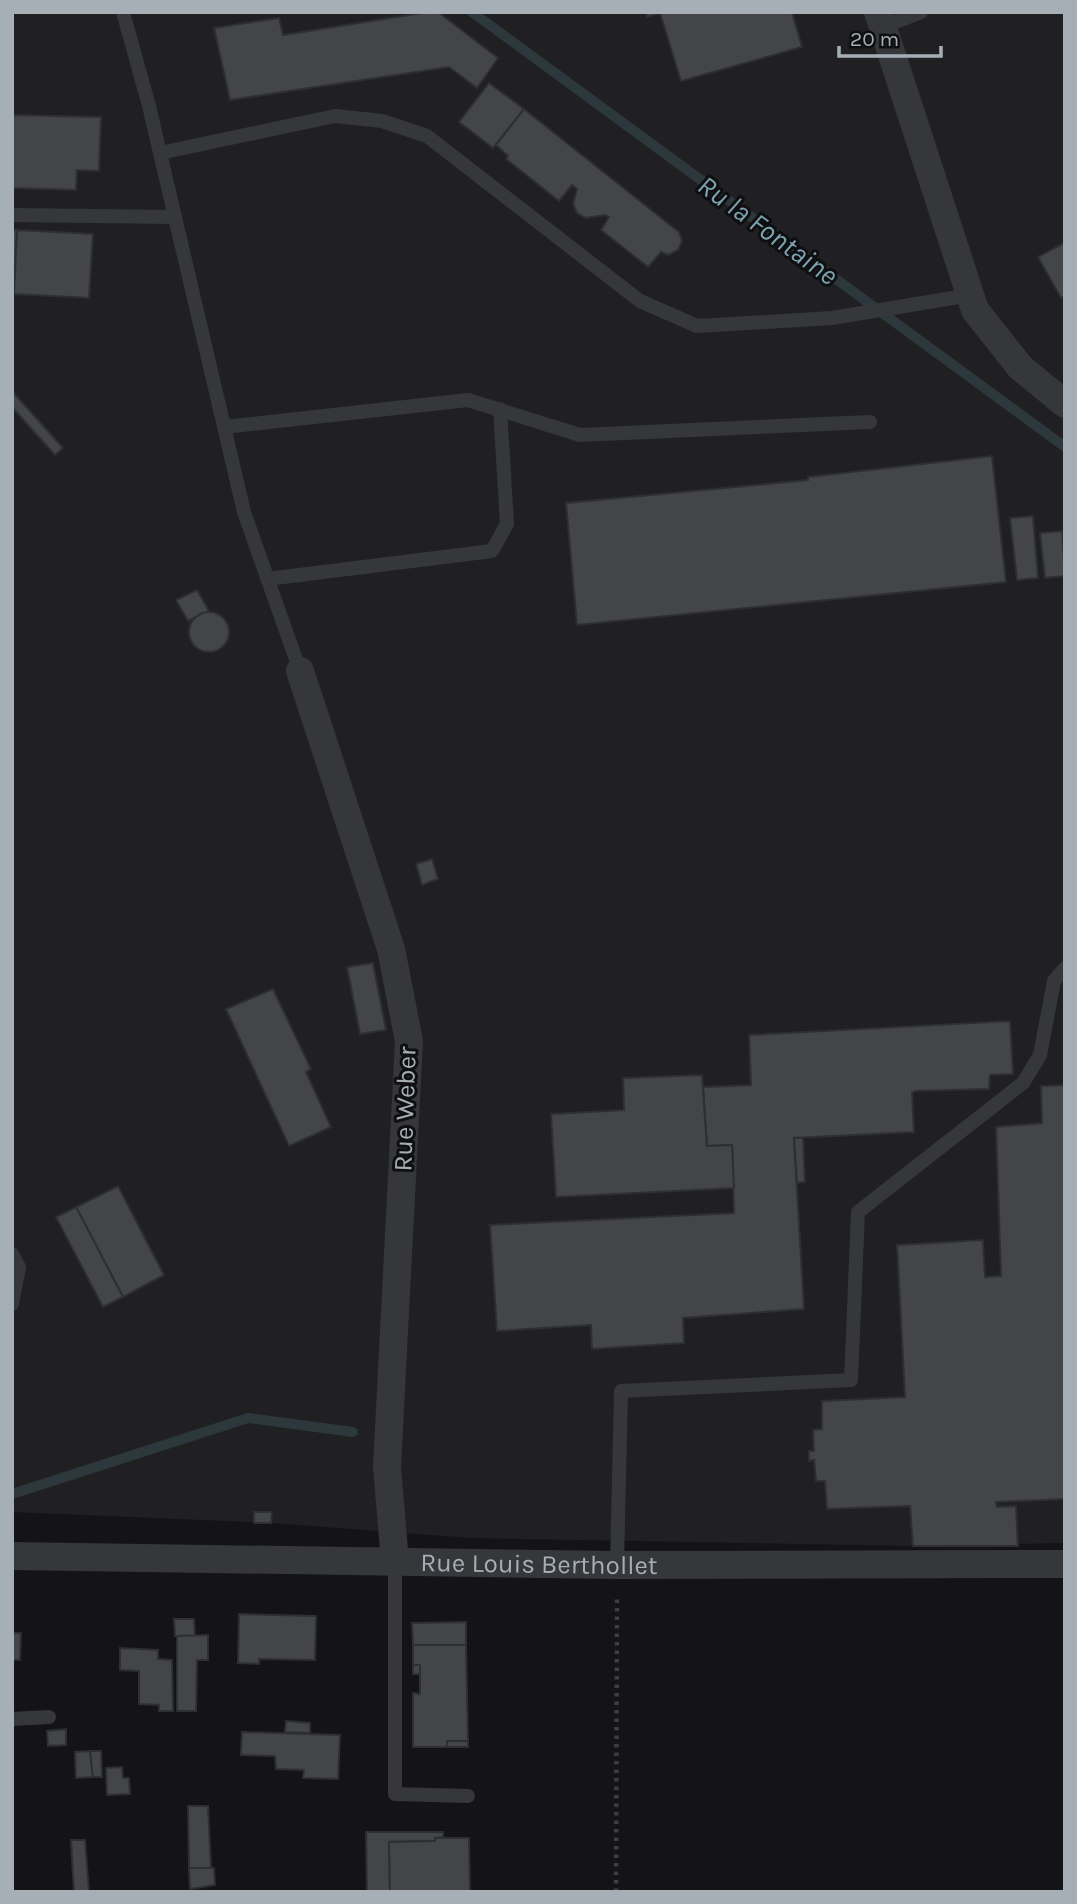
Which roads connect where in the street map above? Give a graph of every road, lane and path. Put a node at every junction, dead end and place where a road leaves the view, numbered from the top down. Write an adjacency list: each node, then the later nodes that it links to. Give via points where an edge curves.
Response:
1 (123, 12): 4 (lane)
2 (921, 12): 3 (lane)
3 (881, 20): 7 (street)
4 (159, 153): 6 (lane); 7 (lane, via 335,116 382,121 427,136 640,301 697,326 832,318)
5 (12, 215): 6 (lane)
6 (174, 217): 11 (lane)
7 (971, 295): 8 (street, via 975,310 1020,367)
8 (1065, 404)
9 (500, 409): 10 (lane, via 580,435); 11 (lane, via 468,400); 12 (lane, via 507,524 492,551)
10 (870, 422)
11 (224, 427): 12 (lane, via 244,512)
12 (267, 579): 13 (lane)
13 (300, 671): 18 (street, Rue Weber, via 391,949 409,1041 387,1467)
14 (1065, 968): 20 (lane, via 1054,981 1040,1055 1023,1083 858,1212 850,1380 621,1391)
15 (12, 1254): 16 (lane, via 19,1267)
16 (12, 1304)
17 (12, 1556): 18 (street, Rue Louis Berthollet)
18 (395, 1562): 20 (street, Rue Louis Berthollet); 23 (lane, via 395,1794)
19 (1065, 1564): 20 (street, Rue Louis Berthollet)
20 (617, 1577): 24 (path)
21 (49, 1717): 22 (lane)
22 (12, 1719)
23 (468, 1796)
24 (615, 1892)

